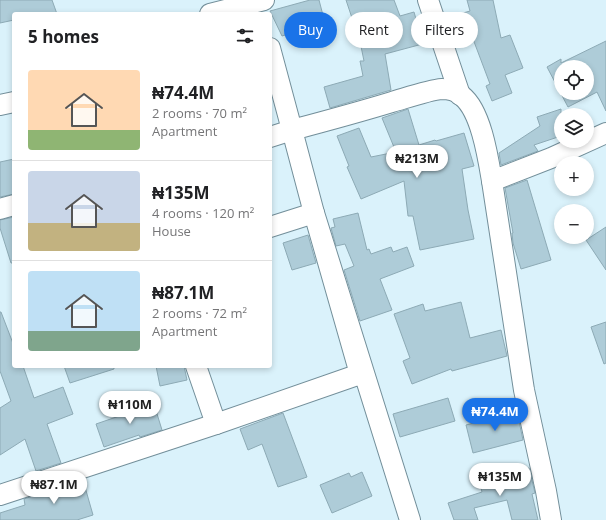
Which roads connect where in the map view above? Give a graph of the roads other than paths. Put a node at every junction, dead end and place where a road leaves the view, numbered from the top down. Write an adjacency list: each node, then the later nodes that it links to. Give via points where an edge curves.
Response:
1 (428, 0): 5 (street)
2 (260, 4): 3 (street)
3 (220, 12)
4 (272, 55): 8 (street)
5 (460, 94): 8 (street, via 442,89); 11 (street, via 471,105 477,118)
6 (12, 102): 7 (street)
7 (0, 105)
8 (292, 130): 10 (street); 14 (street)
9 (606, 133): 11 (street)
10 (272, 136)
11 (492, 181): 20 (street, via 524,390)
12 (12, 206): 13 (street)
13 (0, 209)
14 (314, 213): 15 (street); 17 (street, via 360,374); 19 (street)
15 (272, 226)
16 (197, 368): 17 (street)
17 (216, 424): 18 (street)
18 (0, 495)
19 (410, 520)
20 (551, 520)

